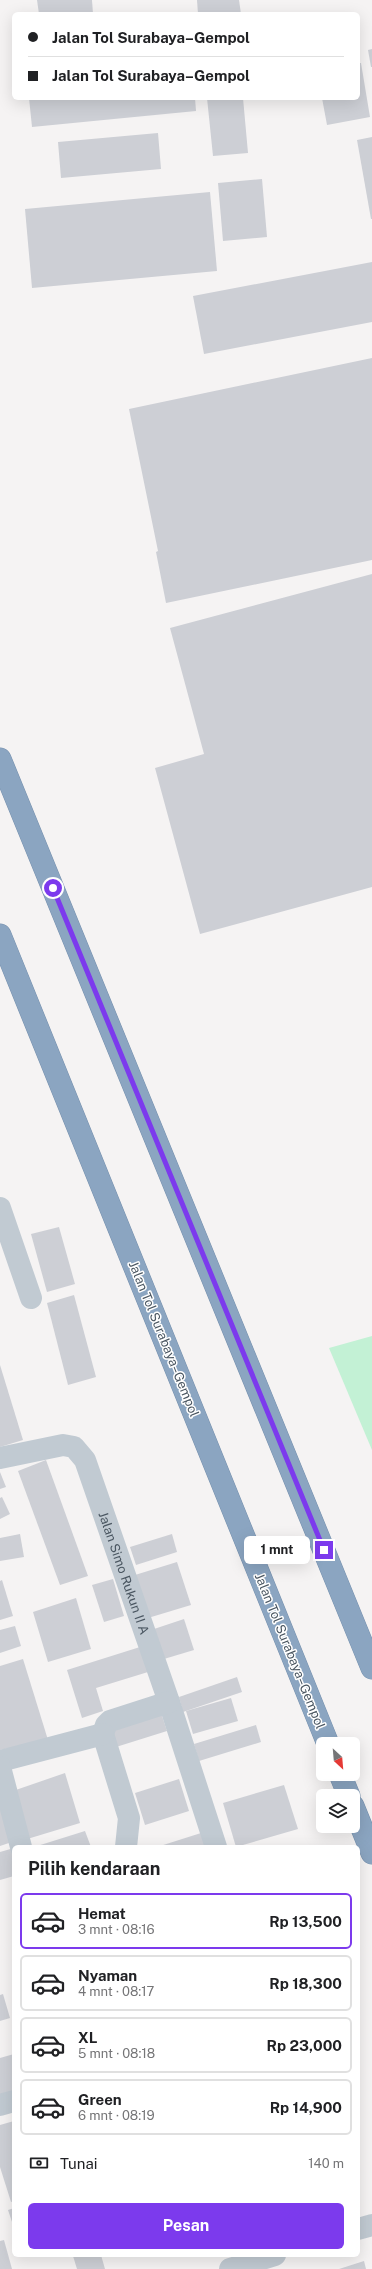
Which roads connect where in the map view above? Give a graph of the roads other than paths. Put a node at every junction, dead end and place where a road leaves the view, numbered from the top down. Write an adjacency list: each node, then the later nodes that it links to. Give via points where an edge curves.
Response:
1 (0, 759): 6 (highway)
2 (0, 935): 9 (highway, Jalan Tol Surabaya–Gempol)
3 (0, 1208): 4 (street)
4 (31, 1298)
5 (0, 1458): 7 (street, Jalan Simo Rukun II A, via 63,1444 74,1447 86,1460)
6 (372, 1668)
7 (169, 1702): 8 (street, via 108,1722); 15 (street, Jalan Simo Rukun II A)
8 (103, 1734): 10 (street); 14 (street, via 129,1818)
9 (325, 1737)
10 (0, 1761)
11 (0, 1767): 13 (street)
12 (360, 1823): 16 (highway)
13 (20, 1845)
14 (126, 1845)
15 (215, 1845)
16 (372, 1853)
17 (12, 2102): 18 (street)
18 (0, 2105)
19 (372, 2224): 20 (street)
20 (360, 2228)
21 (269, 2257): 22 (street)
22 (230, 2269)

